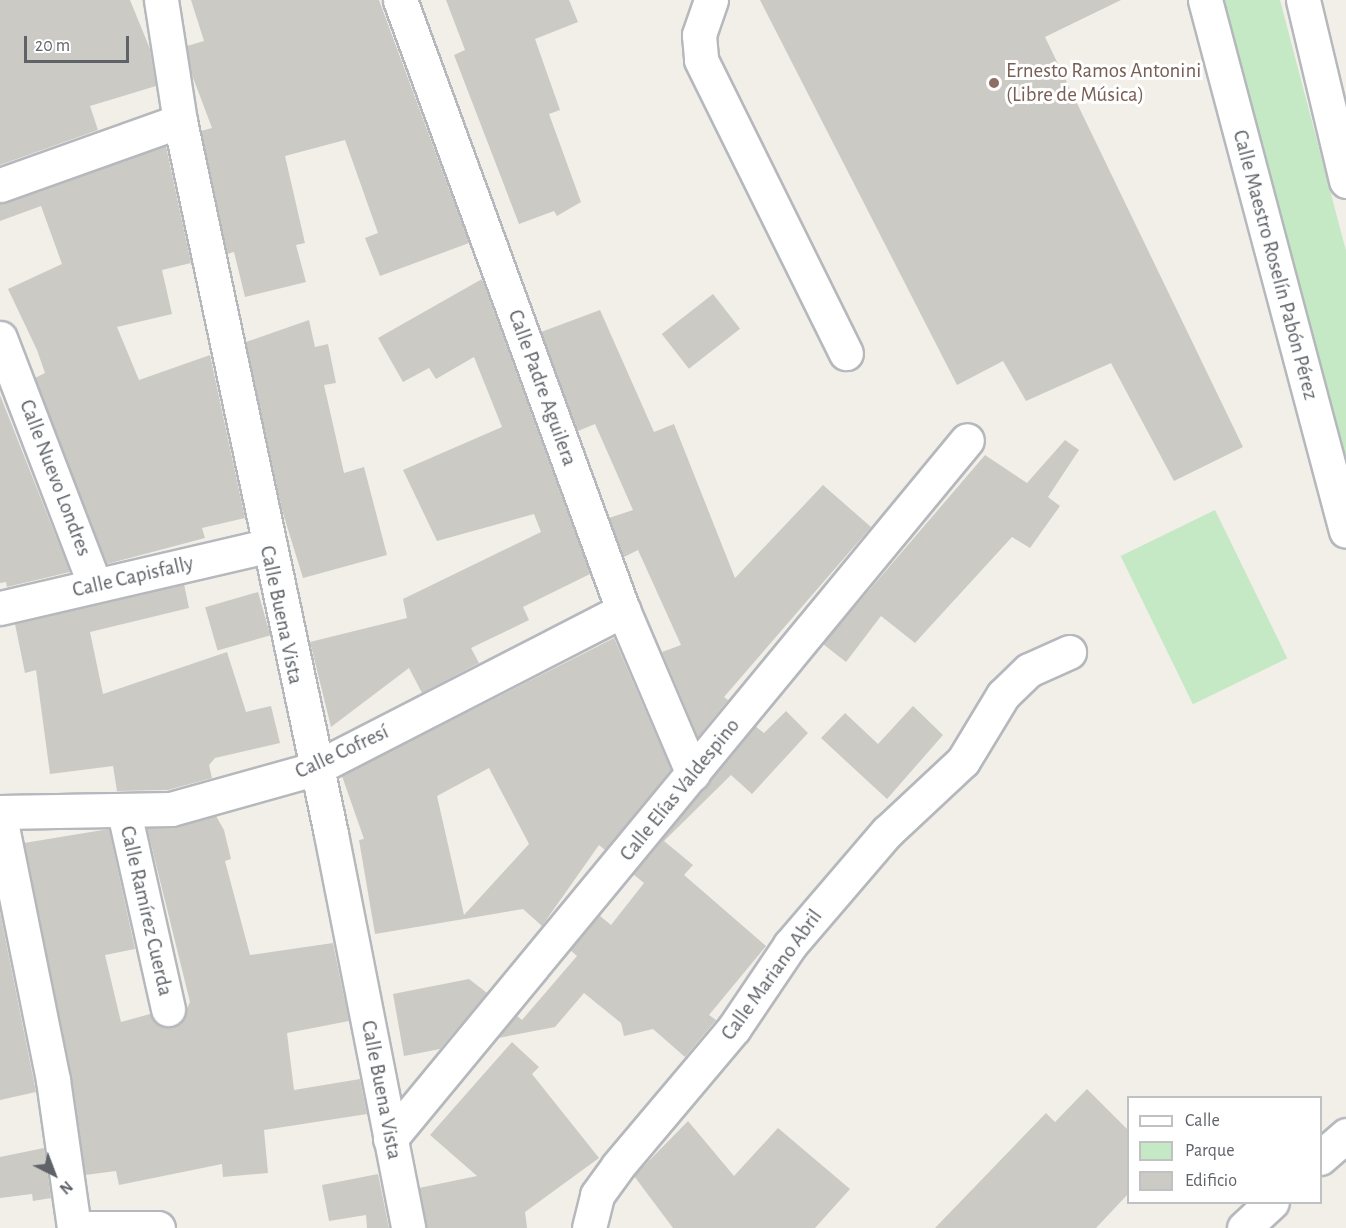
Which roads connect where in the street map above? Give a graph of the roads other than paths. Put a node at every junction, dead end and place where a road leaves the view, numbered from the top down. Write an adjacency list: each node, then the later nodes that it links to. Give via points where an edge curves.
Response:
1 (161, 0): 6 (street, Calle Buena Vista)
2 (400, 0): 16 (street, Calle Padre Aguilera)
3 (711, 0): 10 (street, via 699,34 701,60)
4 (1205, 0): 12 (street, Calle Maestro Roselín Pabón Pérez)
5 (1303, 0): 7 (street)
6 (180, 121): 8 (street); 13 (street, Calle Buena Vista)
7 (1344, 165)
8 (0, 185)
9 (0, 338): 14 (street, Calle Nuevo Londres)
10 (846, 353)
11 (968, 440): 19 (street, Calle Elías Valdespino)
12 (1346, 531)
13 (267, 546): 14 (street, Calle Capisfally); 18 (street, Calle Buena Vista)
14 (95, 585): 15 (street, Calle Capisfally)
15 (0, 608)
16 (623, 610): 18 (street, Calle Cofresí); 19 (street, Calle Padre Aguilera)
17 (1069, 652): 31 (street, Calle Mariano Abril, via 1016,681 975,737 963,761 887,832 790,945 734,1028 610,1176 597,1195)
18 (314, 769): 21 (street, Calle Cofresí, via 171,809); 25 (street, Calle Buena Vista)
19 (693, 774): 25 (street, Calle Elías Valdespino)
20 (0, 812): 21 (street, Calle Cofresí)
21 (124, 812): 23 (street, Calle Ramírez Cuerda)
22 (0, 817): 28 (street, via 53,1080)
23 (168, 1009)
24 (1346, 1135): 26 (street)
25 (390, 1139): 30 (street, Calle Buena Vista)
26 (1322, 1156)
27 (1271, 1204): 32 (street)
28 (75, 1228): 29 (street)
29 (158, 1228)
30 (408, 1228)
31 (589, 1228)
32 (1244, 1228)

